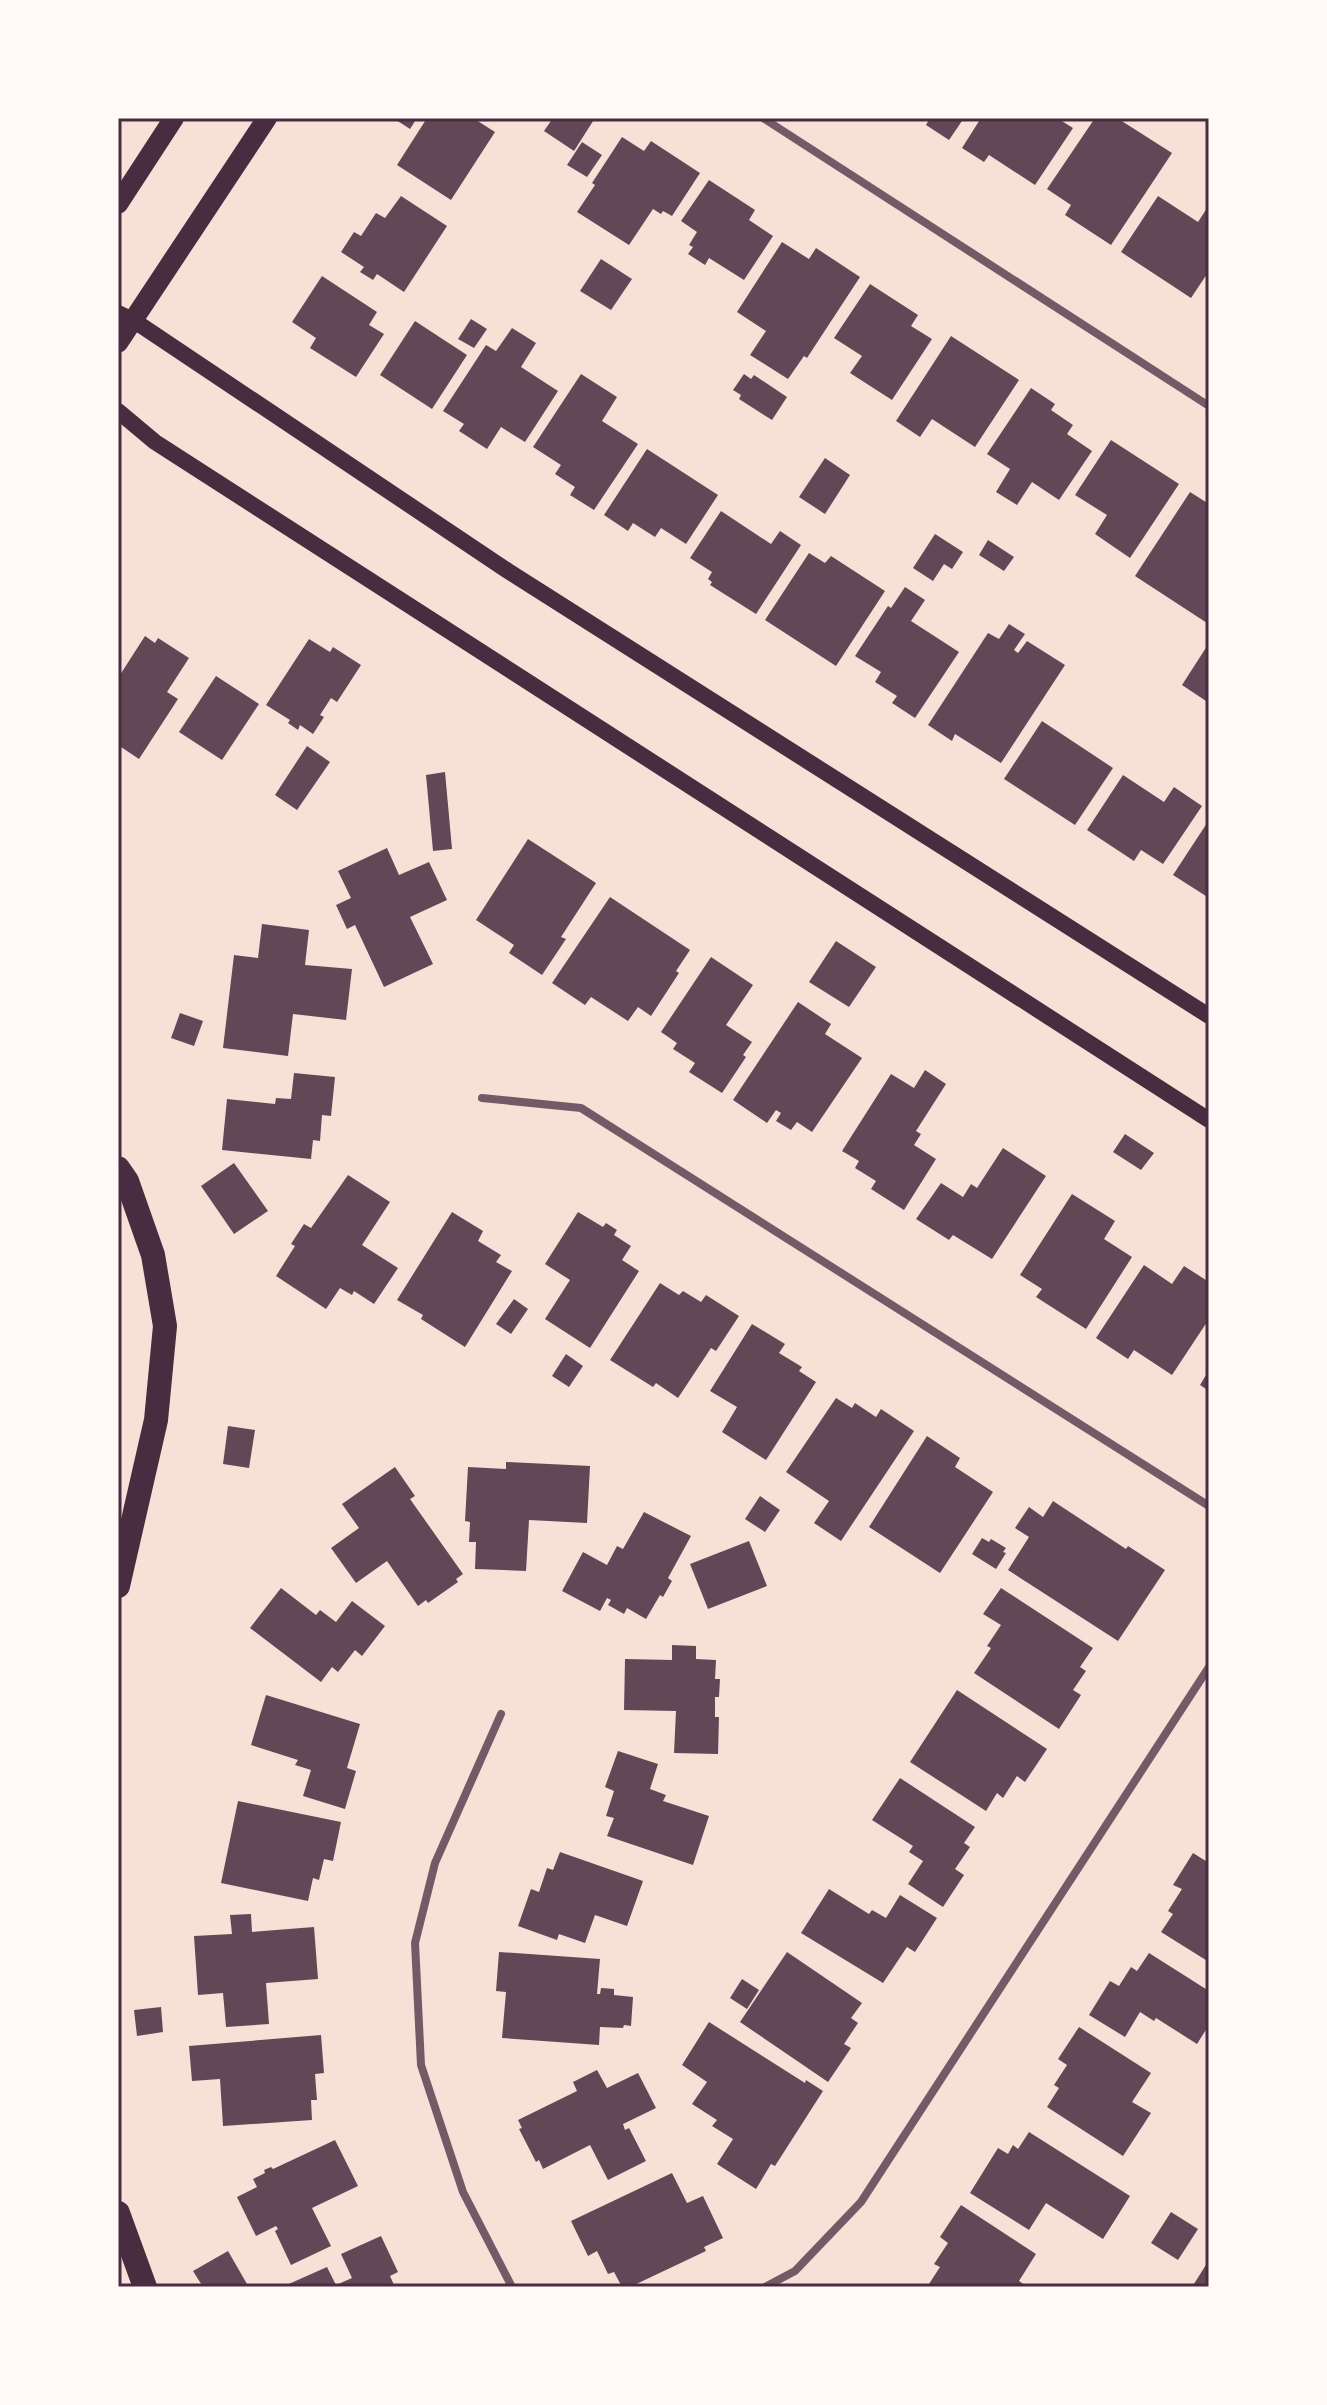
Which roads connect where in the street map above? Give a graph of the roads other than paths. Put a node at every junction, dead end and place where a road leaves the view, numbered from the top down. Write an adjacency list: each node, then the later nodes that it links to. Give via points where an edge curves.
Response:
1 (174, 118): 4 (main road)
2 (267, 118): 5 (main road)
3 (763, 118): 7 (street)
4 (118, 204)
5 (126, 316): 6 (main road); 9 (main road, via 508,571)
6 (118, 343)
7 (1209, 406)
8 (118, 411): 11 (main road, via 155,442)
9 (1209, 1016)
10 (482, 1098): 13 (street, via 581,1108)
11 (1209, 1120)
12 (118, 1168): 14 (highway, via 153,1255 165,1326 156,1420)
13 (1209, 1506)
14 (118, 1586)
15 (1209, 1667): 20 (street, via 861,2202 795,2271)
16 (501, 1714): 19 (street, via 435,1863 415,1943 421,2065 463,2192)
17 (118, 2213): 18 (highway)
18 (145, 2287)
19 (512, 2287)
20 (765, 2287)

